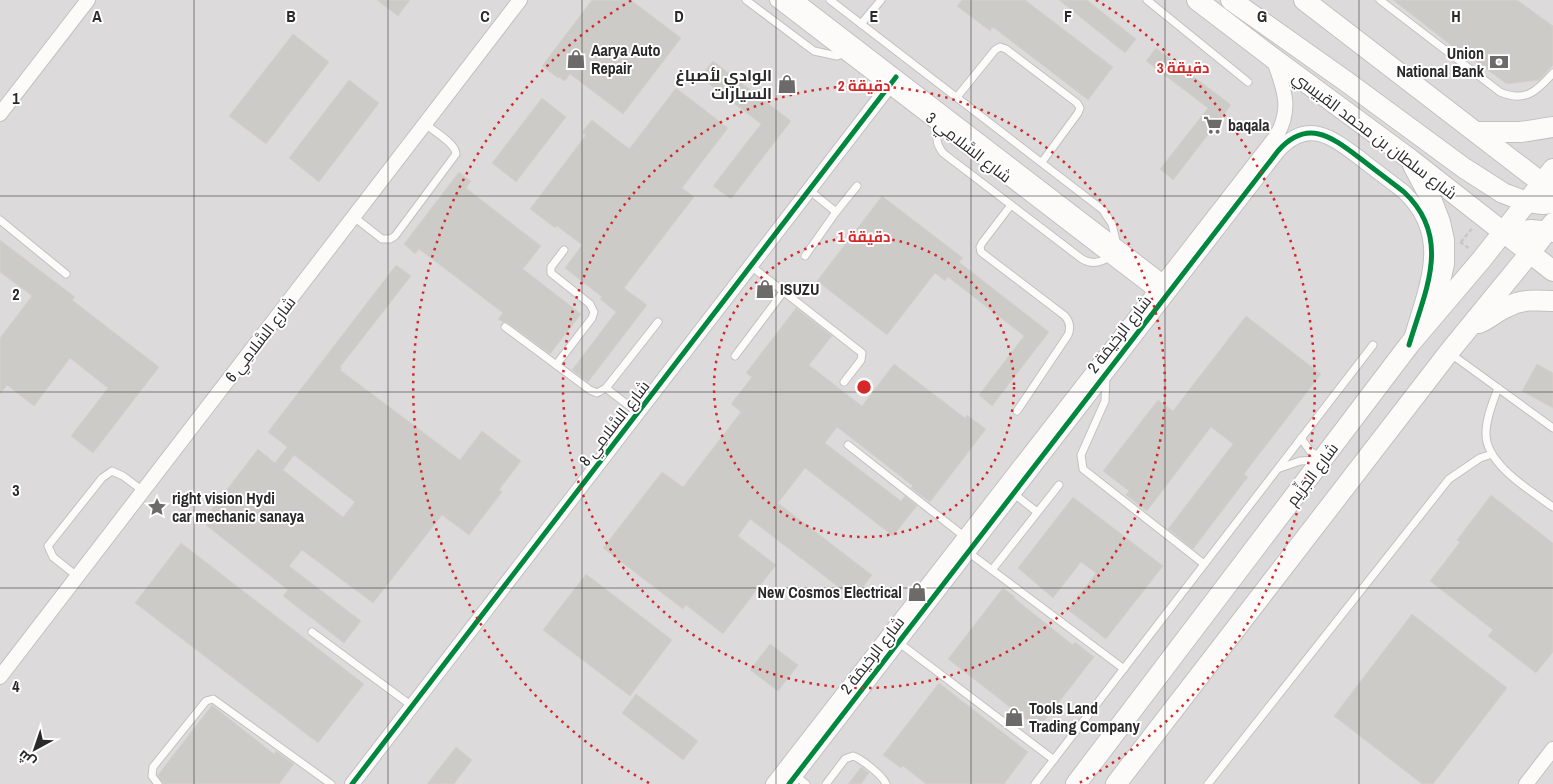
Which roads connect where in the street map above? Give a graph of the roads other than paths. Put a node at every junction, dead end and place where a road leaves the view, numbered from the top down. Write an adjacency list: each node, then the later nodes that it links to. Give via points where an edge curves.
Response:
1 (88, 0): 20 (street)
2 (520, 0): 21 (street, شارع السَّلامِي 6)
3 (746, 0): 14 (lane, via 814,51 837,56)
4 (777, 0): 14 (street, شارع السَّلامِي 3)
5 (796, 0): 17 (street, شارع السَّلامِي 3)
6 (830, 0): 13 (lane)
7 (881, 0): 13 (lane)
8 (1147, 0): 18 (lane)
9 (1197, 0): 15 (main road, شارع سلطان بن محمد القبيسي)
10 (1231, 0): 30 (main road, via 1464,168 1502,193)
11 (1304, 0): 24 (main road)
12 (1380, 0): 16 (lane, via 1500,92 1514,96 1528,94 1541,87)
13 (862, 24): 19 (lane)
14 (846, 53): 17 (street, شارع السَّلامِي 3)
15 (1272, 58): 25 (main road, شارع سلطان بن محمد القبيسي); 45 (street, شارع الرخيمَة 2, via 1286,100 1282,126)
16 (1553, 73)
17 (893, 82): 22 (street, شارع السَّلامِي 3); 29 (street, شارع السَّلامِي 8); 39 (street, شارع السَّلامِي 3)
18 (1248, 82)
19 (957, 97): 26 (lane); 26 (lane, via 1000,47 1077,103 1078,113)
20 (0, 114)
21 (425, 124): 34 (street, شارع السَّلامِي 6); 34 (lane, via 453,146 456,154 395,236 382,239)
22 (940, 125): 32 (lane, via 936,139 943,153); 39 (street, شارع السَّلامِي 3)
23 (1553, 127): 24 (main road, via 1521,132)
24 (1476, 132): 27 (main road)
25 (1410, 159): 37 (main road, شارع سلطان بن محمد القبيسي); 48 (main road, via 1432,201 1444,240 1444,264)
26 (1042, 162): 39 (lane, via 1103,210 1112,224)
27 (1549, 181): 30 (main road, شارع الجَزِّيم)
28 (857, 186): 33 (lane)
29 (809, 190): 33 (lane); 42 (street, شارع السَّلامِي 8)
30 (1527, 202): 31 (main road); 37 (main road, شارع الجَزِّيم)
31 (1553, 204)
32 (1011, 205): 39 (lane, via 1087,262 1097,263); 61 (lane, via 982,243 981,252 1070,323 1068,335)
33 (836, 212): 41 (lane)
34 (354, 217): 70 (street, شارع السَّلامِي 6)
35 (0, 220): 44 (lane)
36 (1551, 229): 37 (main road); 40 (main road, شارع الجَزِّيم)
37 (1504, 233): 40 (main road, شارع سلطان بن محمد القبيسي); 48 (main road, شارع الجَزِّيم)
38 (564, 250): 56 (lane, via 552,264 551,273 590,304 594,312)
39 (1114, 251): 45 (street, شارع السَّلامِي 3)
40 (1530, 253): 43 (main road, شارع سلطان بن محمد القبيسي); 50 (main road, شارع الجَزِّيم)
41 (806, 256)
42 (751, 266): 46 (lane); 62 (street, شارع السَّلامِي 8)
43 (1553, 271)
44 (66, 274)
45 (1163, 289): 53 (street, شارع الرخيمَة 2, via 1282,145 1302,134 1318,133 1333,138 1404,192 1426,222 1432,247 1431,268); 57 (street, via 1110,358); 74 (street, شارع الرخيمَة 2)
46 (784, 291): 55 (lane); 58 (lane, via 862,353 861,360)
47 (1553, 302): 50 (main road, via 1519,302)
48 (1432, 317): 53 (main road, شارع الجَزِّيم)
49 (658, 322): 59 (lane)
50 (1470, 326): 54 (main road, شارع الجَزِّيم)
51 (505, 327): 56 (lane)
52 (1373, 345): 64 (lane)
53 (1409, 345): 67 (main road, شارع الجَزِّيم)
54 (1449, 352): 60 (lane); 95 (main road, شارع الجَزِّيم)
55 (736, 356)
56 (556, 365): 59 (lane, via 593,392 600,393)
57 (1106, 372): 71 (street, شارع الرخيمَة 2); 76 (lane, via 1105,401 1081,455 1083,468)
58 (844, 382)
59 (606, 388): 62 (lane)
60 (1498, 388): 63 (lane); 66 (lane, via 1486,434)
61 (1017, 411)
62 (638, 412): 83 (street, شارع السَّلامِي 8)
63 (1553, 428)
64 (1301, 438): 67 (lane, via 1310,451); 68 (lane)
65 (848, 445): 74 (lane)
66 (1492, 454): 72 (lane, via 1506,471); 96 (lane, via 1480,458 1449,479)
67 (1323, 460): 68 (lane, via 1300,461); 94 (main road, شارع الجَزِّيم)
68 (1278, 468): 76 (lane)
69 (1059, 485): 73 (lane)
70 (143, 491): 78 (street, شارع السَّلامِي 6); 78 (lane, via 112,472 102,478 48,546 53,556)
71 (1013, 493): 73 (lane); 75 (street, شارع الرخيمَة 2)
72 (1553, 507)
73 (1037, 512): 77 (lane)
74 (965, 537): 90 (street, شارع الرخيمَة 2)
75 (968, 552): 77 (lane); 80 (street, شارع الرخيمَة 2)
76 (1204, 564): 81 (lane)
77 (992, 570): 81 (lane)
78 (78, 576): 82 (street, شارع السَّلامِي 6)
79 (312, 632): 83 (lane)
80 (898, 642): 85 (lane); 86 (street, شارع الرخيمَة 2)
81 (1124, 669): 85 (lane)
82 (0, 677)
83 (412, 706): 89 (street, شارع السَّلامِي 8)
84 (1553, 749): 97 (street)
85 (1054, 760): 93 (lane)
86 (797, 781)
87 (158, 784): 88 (lane, via 151,773 154,764 206,700 213,699)
88 (331, 784)
89 (352, 784)
90 (773, 784)
91 (826, 784): 92 (lane, via 845,759 853,756 883,778)
92 (886, 784)
93 (1035, 784)
94 (1076, 784)
95 (1116, 784)
96 (1208, 784)
97 (1526, 784)

